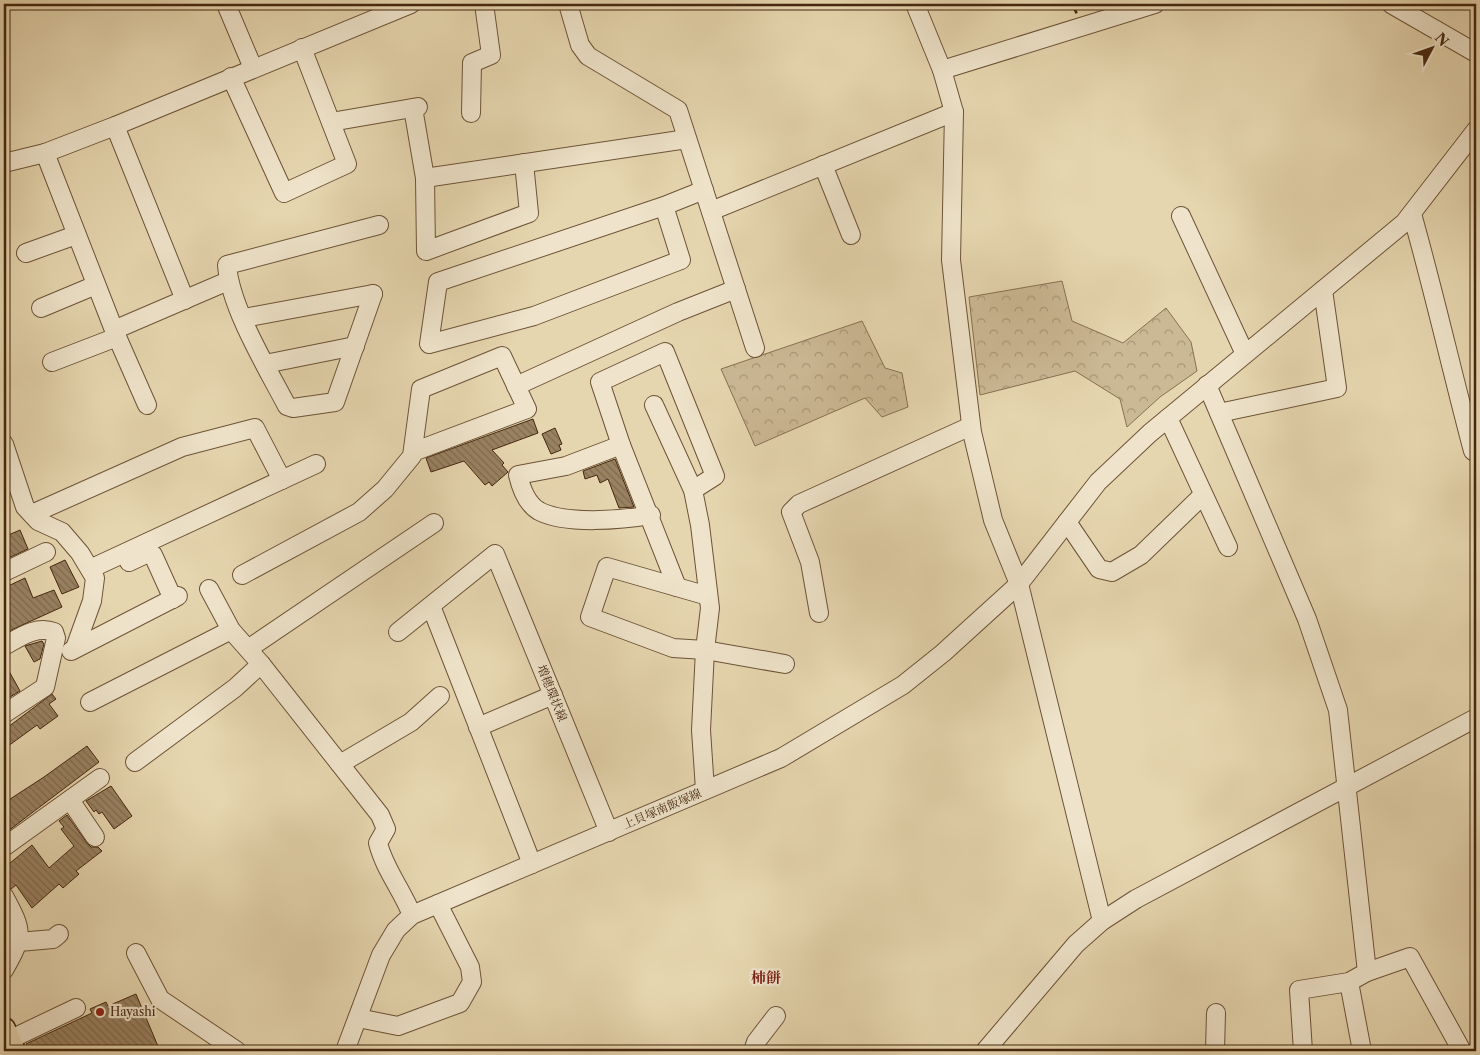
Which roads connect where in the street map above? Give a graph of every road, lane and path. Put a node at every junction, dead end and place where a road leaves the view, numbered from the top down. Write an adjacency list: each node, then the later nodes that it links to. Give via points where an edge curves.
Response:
1 (226, 4): 10 (street)
2 (411, 4): 8 (street)
3 (484, 4): 14 (street, via 491,55 472,63)
4 (568, 4): 18 (street, via 580,45 588,56 678,110)
5 (915, 4): 11 (street)
6 (1155, 4): 11 (street)
7 (1391, 4): 9 (street)
8 (302, 48): 10 (street); 15 (street)
9 (1476, 54)
10 (253, 68): 12 (street)
11 (942, 70): 13 (street)
12 (231, 77): 15 (street, via 284,193 348,164); 16 (street)
13 (954, 112): 22 (street); 52 (street, via 951,260)
14 (471, 113)
15 (331, 122): 23 (street, via 416,108)
16 (115, 126): 19 (street); 37 (street)
17 (1476, 130): 27 (street, 上貝塚南飯塚線)
18 (687, 139): 21 (street); 24 (street)
19 (44, 153): 20 (street); 30 (street)
20 (4, 163)
21 (524, 163): 23 (street); 23 (street, via 529,213 426,250)
22 (823, 165): 26 (street); 31 (street)
23 (425, 178)
24 (704, 190): 25 (street); 26 (street)
25 (664, 206): 25 (street, via 681,260 534,316 429,344 438,282)
26 (711, 210): 35 (street)
27 (1412, 214): 36 (street, 上貝塚南飯塚線); 55 (street)
28 (1181, 216): 43 (street)
29 (379, 225): 33 (street, via 227,265)
30 (76, 235): 32 (street); 34 (street)
31 (851, 235)
32 (26, 253)
33 (228, 281): 37 (street); 39 (street)
34 (96, 285): 38 (street); 40 (street)
35 (736, 289): 42 (street); 47 (street)
36 (1323, 290): 43 (street, 上貝塚南飯塚線); 50 (street, via 1337,388)
37 (185, 300): 40 (street)
38 (41, 308)
39 (244, 318): 41 (street, via 373,294); 45 (street)
40 (115, 334): 44 (street); 48 (street)
41 (354, 346): 45 (street); 45 (street, via 335,402 287,406)
42 (755, 348)
43 (1245, 354): 46 (street, 上貝塚南飯塚線)
44 (52, 362)
45 (265, 364)
46 (1207, 385): 50 (street); 51 (street, 上貝塚南飯塚線)
47 (516, 386): 56 (street, via 527,409); 56 (street, via 502,356 421,389)
48 (147, 405)
49 (654, 405): 59 (street)
50 (1219, 413): 93 (street, via 1307,619 1338,710)
51 (1168, 418): 60 (street); 63 (street, 上貝塚南飯塚線, via 1098,482)
52 (971, 426): 70 (street, via 993,520); 75 (street, via 799,504 791,512 810,562)
53 (4, 444): 61 (street, via 25,506)
54 (621, 444): 59 (street, via 600,382 665,352 715,476); 62 (street); 62 (street, via 566,466 518,475 522,491 539,510 568,518 622,520)
55 (1473, 451)
56 (412, 452): 69 (street, via 385,489 359,512)
57 (316, 464): 58 (street)
58 (282, 480): 61 (street, via 254,428 182,447); 68 (street)
59 (693, 490): 73 (street)
60 (1203, 495): 63 (street, via 1141,555 1112,572 1099,569); 65 (street)
61 (32, 514): 68 (street, via 38,521 62,532)
62 (651, 515): 71 (street)
63 (1067, 522): 70 (street, 上貝塚南飯塚線)
64 (434, 523): 79 (street)
65 (1228, 547)
66 (46, 552): 67 (street)
67 (4, 572)
68 (92, 573): 80 (street, via 92,601); 80 (street, via 146,554 153,555 175,598)
69 (242, 576)
70 (1019, 584): 94 (street, 上貝塚南飯塚線, via 943,654 903,684 781,758); 103 (street)
71 (677, 587): 73 (street); 81 (street, via 607,567 590,617 673,648)
72 (208, 589): 76 (street)
73 (708, 596): 81 (street, via 710,608)
74 (431, 606): 77 (street); 84 (street, 増穂環状線, via 495,554); 89 (street)
75 (819, 613)
76 (231, 630): 79 (street); 86 (street)
77 (398, 632)
78 (4, 646): 80 (street, via 46,628 54,632)
79 (248, 649): 82 (street)
80 (66, 650): 87 (street, via 45,687)
81 (705, 650): 83 (street); 94 (street, via 702,730)
82 (262, 664): 90 (street); 91 (street)
83 (785, 664)
84 (553, 695): 89 (street); 96 (street, 増穂環状線)
85 (440, 696): 91 (street, via 411,722)
86 (90, 702)
87 (4, 714)
88 (1476, 718): 93 (street)
89 (478, 727): 99 (street)
90 (135, 762)
91 (340, 764): 102 (street, via 380,815 386,829 378,843 381,856)
92 (100, 778): 95 (street)
93 (1346, 787): 103 (street, via 1136,899); 108 (street)
94 (705, 790): 96 (street, 上貝塚南飯塚線)
95 (70, 800): 97 (street); 98 (street)
96 (609, 832): 99 (street, 上貝塚南飯塚線)
97 (95, 837)
98 (4, 847)
99 (532, 864): 101 (street, 上貝塚南飯塚線)
100 (4, 896): 105 (street, via 15,916)
101 (438, 904): 102 (street, 上貝塚南飯塚線); 113 (street, via 470,967 472,982 460,1003 398,1026)
102 (412, 914): 113 (street, 上貝塚南飯塚線, via 396,930 381,955)
103 (1102, 921): 119 (street, via 1076,944)
104 (59, 934): 105 (street, via 53,939)
105 (19, 942): 107 (street)
106 (136, 953): 116 (street, via 160,999)
107 (4, 970)
108 (1367, 972): 109 (street); 115 (street, via 1410,958)
109 (1349, 982): 121 (street, via 1299,990); 122 (street)
110 (76, 1008): 114 (street)
111 (1216, 1013): 120 (street)
112 (776, 1016): 118 (street, via 756,1042)
113 (358, 1018): 117 (street, 上貝塚南飯塚線)
114 (9, 1040)
115 (1470, 1049)
116 (237, 1051)
117 (345, 1051)
118 (754, 1051)
119 (985, 1051)
120 (1215, 1051)
121 (1304, 1051)
122 (1362, 1051)

